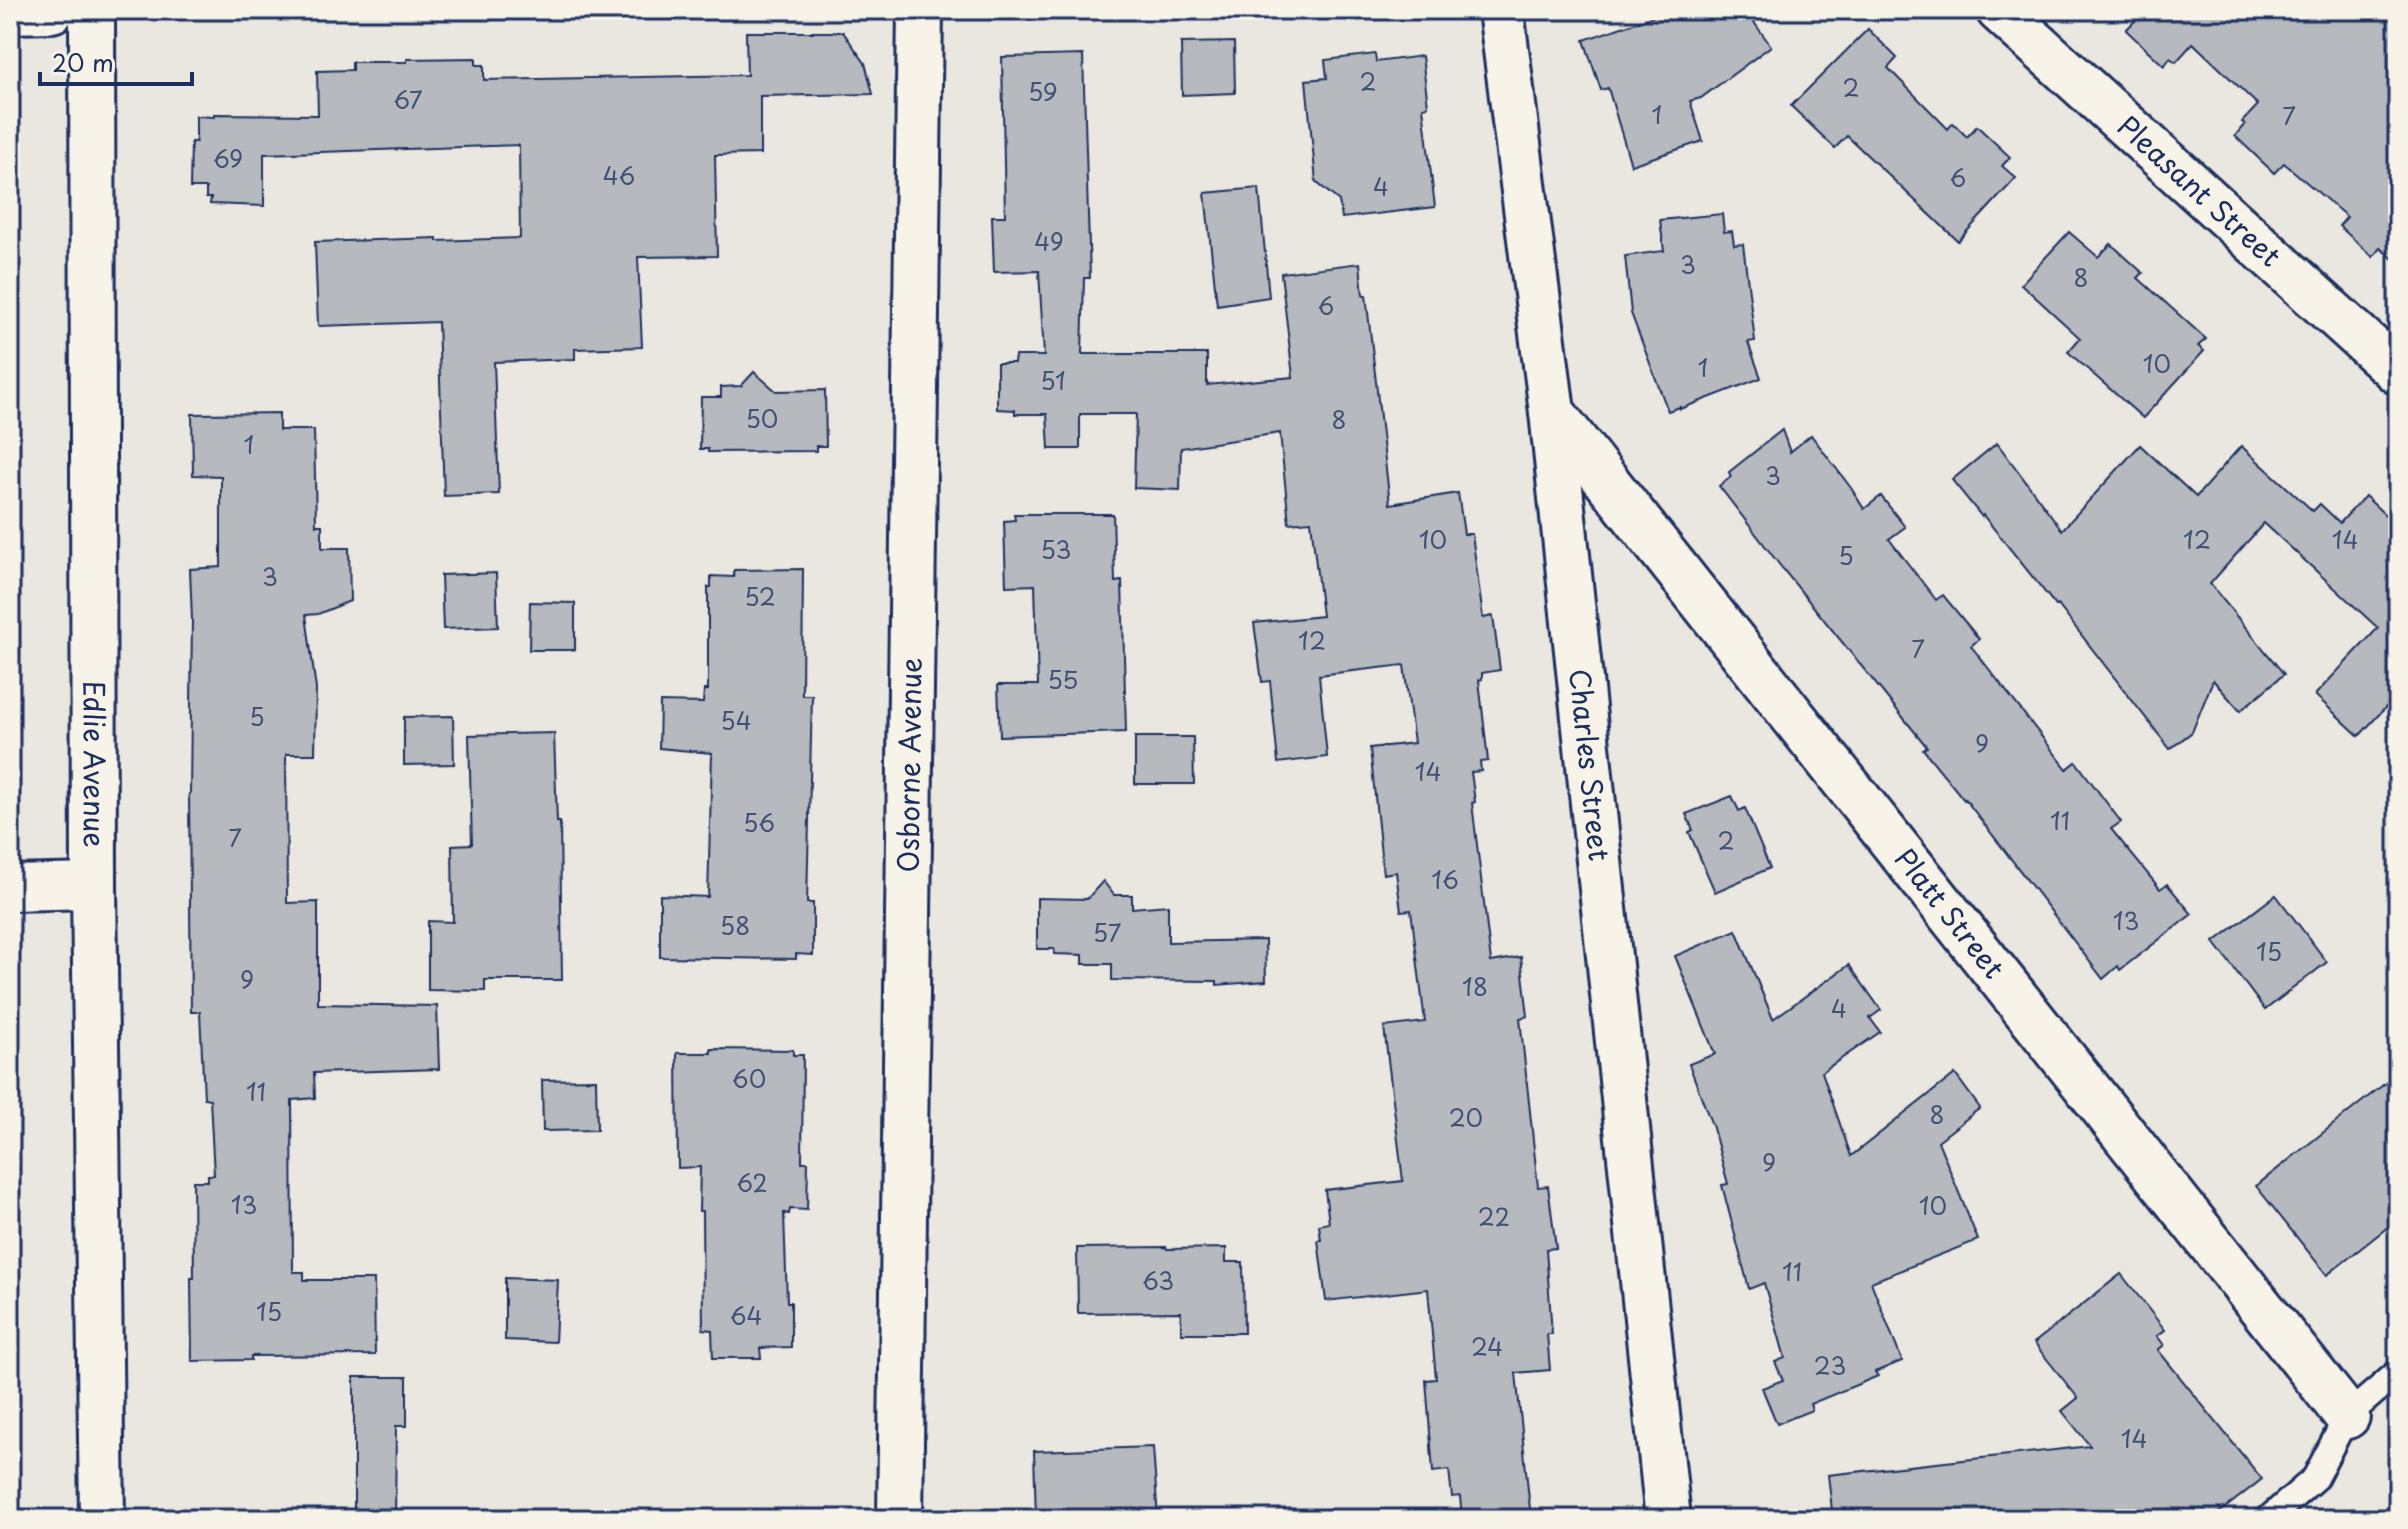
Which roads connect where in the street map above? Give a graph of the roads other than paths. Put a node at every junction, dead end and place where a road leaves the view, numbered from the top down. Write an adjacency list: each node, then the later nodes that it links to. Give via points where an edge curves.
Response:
1 (52, 10): 6 (street)
2 (92, 10): 9 (street, Edlie Avenue)
3 (920, 10): 14 (street, Osborne Avenue)
4 (1501, 10): 8 (street, Charles Street)
5 (1999, 10): 7 (street, Pleasant Street)
6 (10, 11)
7 (2398, 372)
8 (1552, 412): 12 (street, Platt Street); 15 (street, Charles Street)
9 (94, 886): 10 (street); 13 (street, Edlie Avenue)
10 (10, 888)
11 (2398, 1372): 12 (lane)
12 (2347, 1416): 16 (lane, via 2315,1478)
13 (102, 1519)
14 (900, 1519)
15 (1668, 1519)
16 (2268, 1519)

